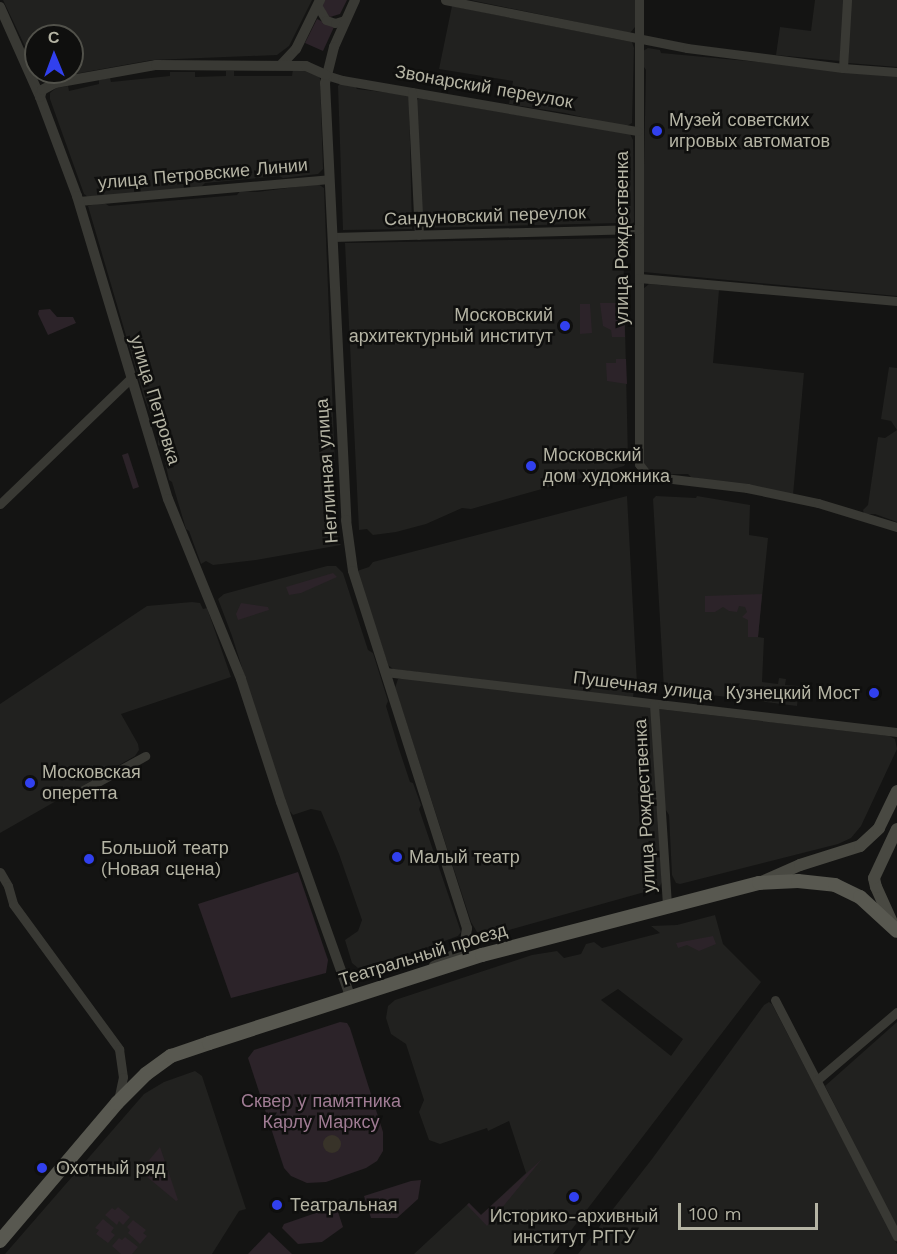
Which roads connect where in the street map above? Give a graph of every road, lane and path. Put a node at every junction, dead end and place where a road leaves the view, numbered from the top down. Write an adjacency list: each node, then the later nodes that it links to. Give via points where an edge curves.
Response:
1 (355, 0): 7 (street, Неглинная улица)
2 (445, 0): 8 (street)
3 (639, 0): 8 (street, улица Рождественка)
4 (847, 0): 10 (street)
5 (319, 3): 7 (street, via 326,20); 9 (street, via 296,49)
6 (0, 7): 14 (street, улица Петровка)
7 (344, 20): 12 (street, Неглинная улица)
8 (639, 39): 10 (street); 15 (street, улица Рождественка)
9 (281, 65): 12 (street, via 312,67); 14 (street, via 139,67 55,83 42,90)
10 (843, 68): 11 (street)
11 (897, 72)
12 (326, 75): 13 (street, Звонарский переулок); 16 (street, Неглинная улица)
13 (412, 92): 15 (street, Звонарский переулок); 19 (street)
14 (40, 97): 17 (street, улица Петровка)
15 (638, 130): 18 (street, улица Рождественка)
16 (329, 179): 17 (street, улица Петровские Линии); 20 (street, Неглинная улица)
17 (79, 201): 23 (street, улица Петровка)
18 (639, 229): 19 (street, Сандуновский переулок); 21 (street, улица Рождественка)
19 (419, 235): 20 (street, Сандуновский переулок)
20 (332, 237): 26 (street, Неглинная улица, via 349,553)
21 (639, 278): 22 (street); 25 (street, улица Рождественка, via 639,464 646,473 788,497)
22 (897, 301)
23 (131, 378): 24 (street); 40 (street, улица Петровка, via 174,516 242,679)
24 (0, 504)
25 (897, 528)
26 (385, 672): 27 (street, Пушечная улица); 39 (street, Неглинная улица, via 467,928 465,943 458,952)
27 (654, 704): 28 (street, Пушечная улица); 37 (street, улица Рождественка)
28 (897, 732)
29 (145, 756): 30 (street)
30 (84, 790)
31 (897, 791): 34 (main road, via 879,828 860,846)
32 (897, 830): 38 (main road, via 874,878)
33 (0, 872): 35 (street)
34 (759, 883): 37 (main road, Театральный проезд); 38 (main road, Театральный проезд, via 798,881 835,885 860,897)
35 (8, 886): 36 (street); 44 (street, via 13,904 119,1049 123,1077)
36 (0, 893)
37 (667, 907): 39 (main road, Театральный проезд)
38 (896, 931)
39 (423, 973): 40 (main road, Театральный проезд)
40 (350, 996): 44 (main road, Театральный проезд, via 171,1056)
41 (776, 1000): 43 (street)
42 (897, 1012): 43 (street)
43 (817, 1080): 45 (street)
44 (117, 1103): 46 (main road, Театральный проезд)
45 (897, 1236)
46 (0, 1240)

